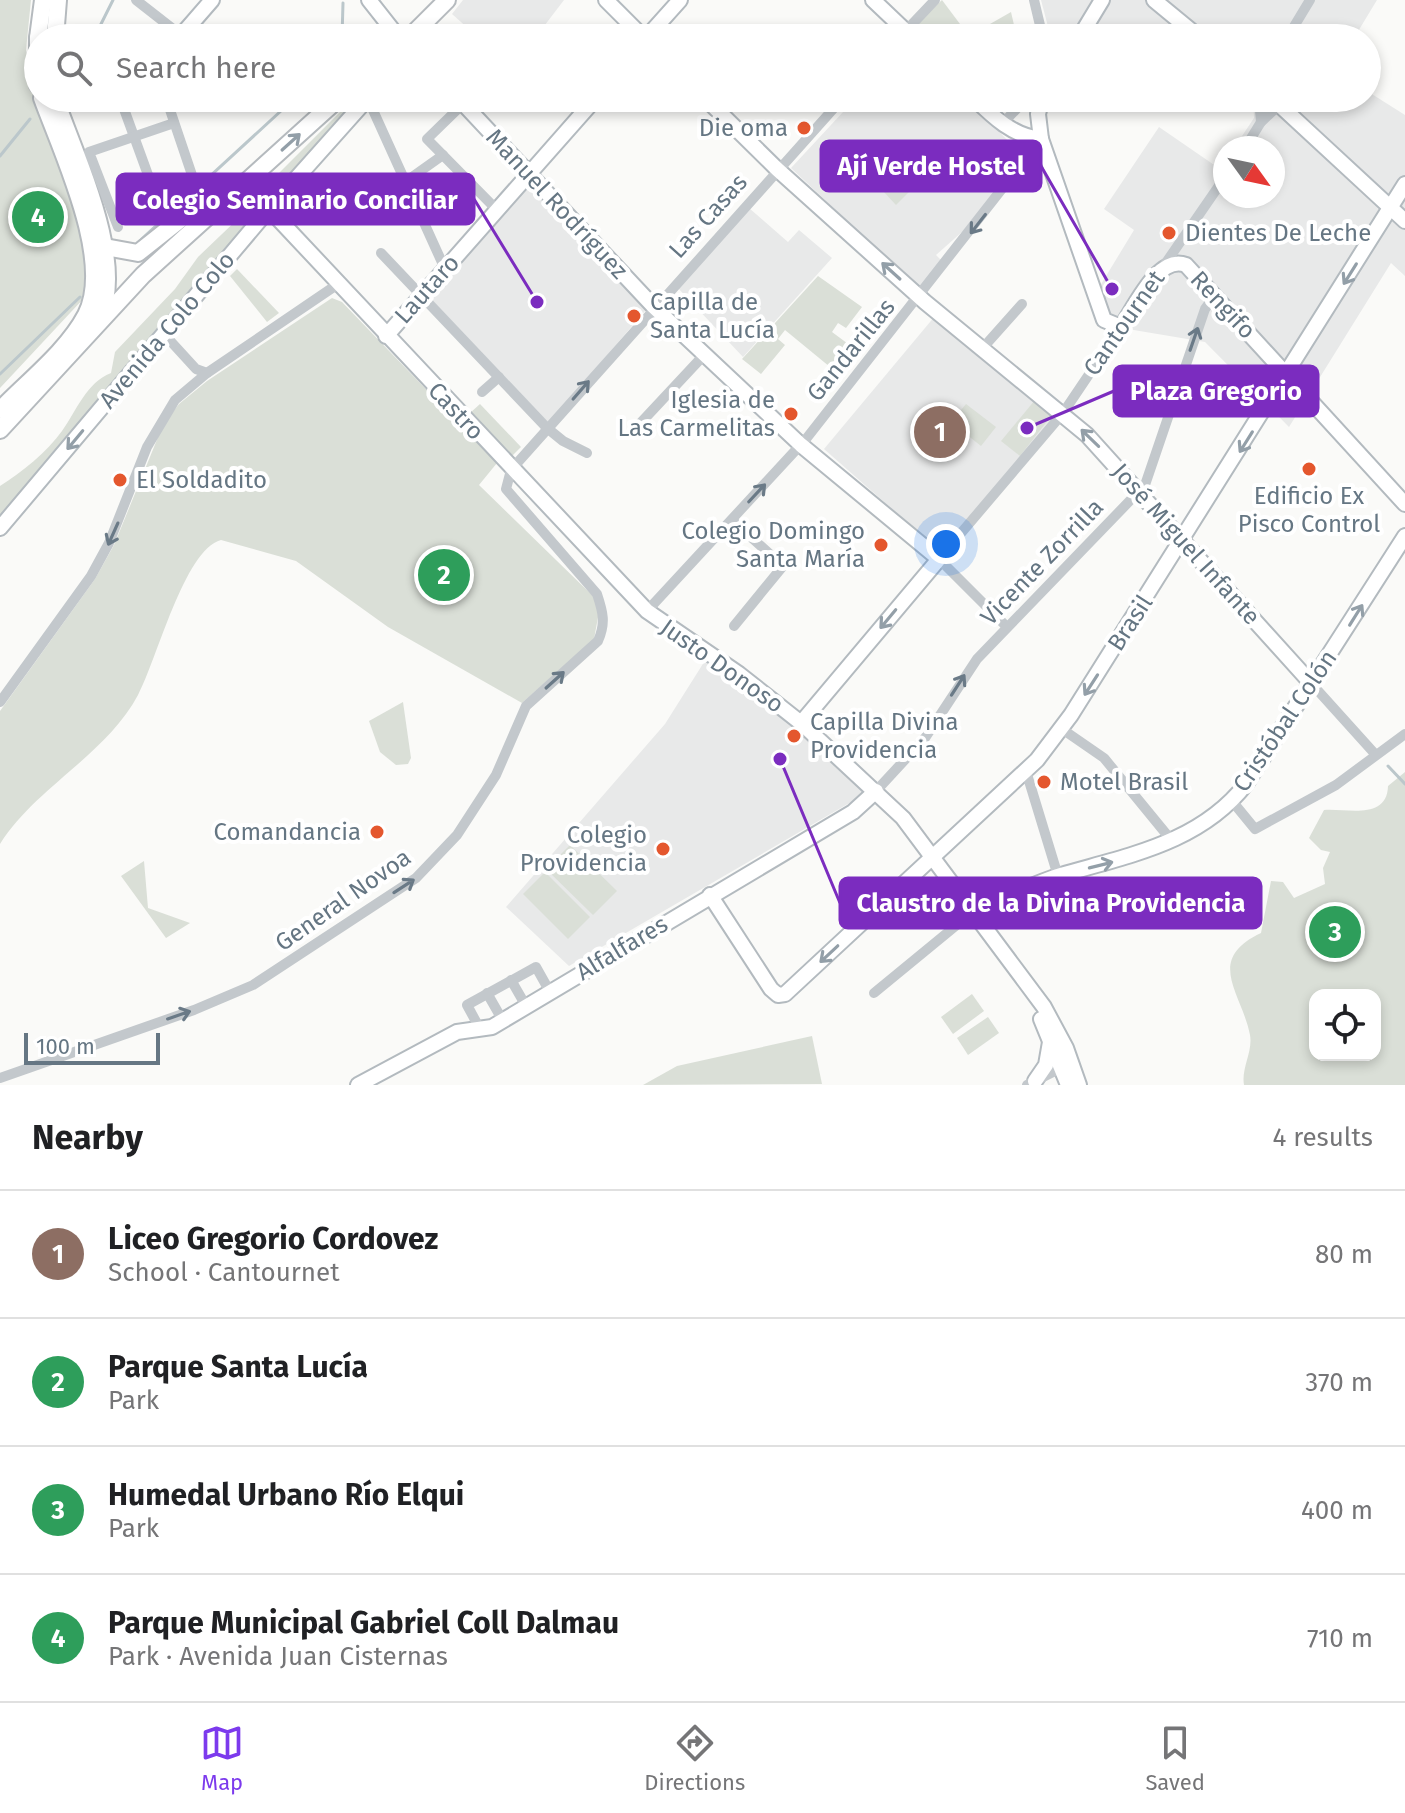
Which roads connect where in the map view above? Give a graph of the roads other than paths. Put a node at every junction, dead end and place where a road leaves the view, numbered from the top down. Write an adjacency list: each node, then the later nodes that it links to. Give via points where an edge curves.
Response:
1 (43, 0): 15 (main road)
2 (58, 0): 16 (main road)
3 (136, 0): 17 (street)
4 (369, 0): 19 (street)
5 (447, 0): 20 (main road)
6 (606, 0): 21 (street)
7 (680, 0): 22 (street)
8 (873, 0): 23 (street)
9 (935, 0): 24 (street)
10 (1034, 0): 25 (street)
11 (1102, 0): 26 (street)
12 (1154, 0): 27 (street)
13 (1310, 0): 28 (street)
14 (208, 1): 18 (street)
15 (40, 24)
16 (56, 24)
17 (165, 24)
18 (190, 24)
19 (388, 24)
20 (423, 24)
21 (631, 24)
22 (658, 24)
23 (895, 24)
24 (916, 24)
25 (1040, 24)
26 (1087, 24)
27 (1183, 24)
28 (1295, 24)
29 (47, 112): 88 (main road, via 94,249 96,286 77,329)
30 (60, 112): 67 (main road)
31 (125, 112): 51 (street)
32 (170, 112): 48 (street)
33 (323, 112): 71 (main road, one-way to 33)
34 (360, 112): 60 (street, Avenida Colo Colo)
35 (374, 112): 57 (street)
36 (450, 112): 53 (street, Manuel Rodríguez, via 427,139)
37 (470, 112): 56 (street, Manuel Rodríguez)
38 (584, 112): 56 (street, Lautaro)
39 (719, 112): 54 (street, José Miguel Infante)
40 (830, 112): 54 (street, Las Casas)
41 (989, 112): 49 (street)
42 (1014, 112): 49 (street)
43 (1038, 112): 52 (street)
44 (1260, 112): 47 (street)
45 (1268, 112): 47 (street)
46 (1287, 112): 62 (street)
47 (1261, 122): 50 (street)
48 (174, 123): 51 (street); 55 (street)
49 (1002, 124): 52 (street)
50 (1252, 136)
51 (134, 138): 61 (street); 66 (street, via 89,152)
52 (1041, 139): 75 (street, Gandarillas, one-way to 75); 78 (street, via 1101,315)
53 (443, 155): 57 (street); 63 (street, Manuel Rodríguez)
54 (777, 169): 75 (street, José Miguel Infante, one-way to 54); 77 (street, Las Casas)
55 (192, 175)
56 (529, 175): 63 (street, Lautaro); 77 (street, Manuel Rodríguez)
57 (405, 182): 70 (street)
58 (1405, 184): 62 (street, Brasil)
59 (1213, 194): 69 (street, Cantournet)
60 (264, 203): 65 (main road, bridge, via 242,188 224,189); 72 (street, Castro); 80 (street, Avenida Colo Colo)
61 (159, 205)
62 (1391, 208): 64 (street); 85 (street, Brasil, one-way to 85)
63 (497, 210): 70 (street, Lautaro)
64 (1405, 221)
65 (180, 222): 67 (main road, via 138,253); 71 (main road)
66 (118, 227)
67 (105, 247): 79 (main road, via 109,288)
68 (381, 253): 74 (street)
69 (1163, 267): 73 (street, Rengifo, via 1186,265); 78 (street, Cantournet)
70 (445, 269): 74 (street, Lautaro)
71 (143, 275): 79 (main road)
72 (338, 284): 81 (street, Castro); 84 (street)
73 (1215, 295): 85 (street, Rengifo); 96 (street, Vicente Zorrilla, one-way to 73, via 1148,477 1205,309)
74 (421, 296): 81 (street, Lautaro); 86 (street)
75 (920, 297): 82 (street, José Miguel Infante); 93 (street, Gandarillas)
76 (1022, 304): 82 (street)
77 (654, 307): 83 (street, Manuel Rodríguez); 90 (street, Las Casas, one-way to 77)
78 (1121, 327): 89 (street, Cantournet)
79 (92, 331): 91 (main road)
80 (164, 334): 84 (street, via 196,369); 99 (street, Avenida Colo Colo, one-way to 99)
81 (386, 336): 95 (street, Castro)
82 (981, 350): 89 (street, José Miguel Infante)
83 (704, 355): 92 (street); 93 (street, Manuel Rodríguez)
84 (207, 373): 107 (street, one-way to 107, via 159,422 91,576)
85 (1287, 376): 97 (street, Rengifo); 101 (street, Brasil, one-way to 101)
86 (499, 377): 87 (street); 90 (street)
87 (482, 392)
88 (0, 410)
89 (1063, 413): 96 (street, José Miguel Infante, one-way to 89); 102 (street, Cantournet)
90 (547, 428): 94 (street); 95 (street, Las Casas)
91 (0, 430)
92 (634, 430)
93 (801, 445): 98 (street, Gandarillas, one-way to 93); 102 (street, Manuel Rodríguez)
94 (587, 453)
95 (511, 470): 103 (street, Castro); 131 (street, General Novoa, one-way to 95, via 253,985 416,878 457,835 496,775 526,706 598,641 604,628 597,594 506,489)
96 (1139, 490): 101 (street, José Miguel Infante); 105 (street, Vicente Zorrilla)
97 (1405, 504)
98 (732, 520): 103 (street, Gandarillas); 104 (street, via 783,566)
99 (0, 528)
100 (1405, 536): 106 (street, Cristóbal Colón, one-way to 100)
101 (1183, 540): 106 (street, José Miguel Infante); 109 (street, Brasil, one-way to 109)
102 (939, 559): 105 (street, Manuel Rodríguez); 108 (street, Cantournet, one-way to 108)
103 (647, 611): 108 (street, Justo Donoso)
104 (734, 626)
105 (1007, 627): 113 (street, Vicente Zorrilla, one-way to 105, via 925,738 968,669)
106 (1311, 683): 111 (street, José Miguel Infante); 114 (street, Cristóbal Colón)
107 (0, 702)
108 (801, 723): 113 (street, Justo Donoso)
109 (1062, 729): 112 (street, Brasil); 115 (street, via 1104,758)
110 (1405, 734): 111 (street)
111 (1375, 754): 114 (street, via 1336,785 1255,829)
112 (1026, 771): 116 (street, Brasil); 117 (street)
113 (876, 791): 116 (street, Justo Donoso, via 903,818); 118 (street, Alfalfares, via 853,812)
114 (1232, 801): 115 (street, Cristóbal Colón)
115 (1172, 841): 117 (street, Cristóbal Colón, one-way to 115)
116 (930, 859): 118 (street, Brasil, one-way to 118, via 785,994 778,995); 120 (street, Justo Donoso)
117 (1058, 876): 119 (street, Cristóbal Colón)
118 (710, 895): 123 (street, Alfalfares)
119 (999, 900): 120 (street, Cristóbal Colón); 121 (street, via 993,926)
120 (971, 911): 121 (street, Justo Donoso); 125 (street, Cristóbal Colón); 129 (street, Justo Donoso)
121 (1001, 946): 130 (street, Justo Donoso, via 1052,1020)
122 (511, 980): 123 (street, via 536,967); 124 (street); 126 (street)
123 (550, 992): 126 (street, Alfalfares)
124 (487, 993): 127 (street); 128 (street, via 467,1005)
125 (874, 993)
126 (526, 1006): 127 (street, Alfalfares)
127 (503, 1021): 128 (street, Alfalfares)
128 (480, 1029): 134 (street, Alfalfares, via 457,1032)
129 (1049, 1034): 130 (street, Justo Donoso); 132 (street, via 1048,1058)
130 (1067, 1065): 132 (street); 133 (street, Justo Donoso)
131 (0, 1078)
132 (1031, 1083)
133 (1071, 1083)
134 (358, 1085)

